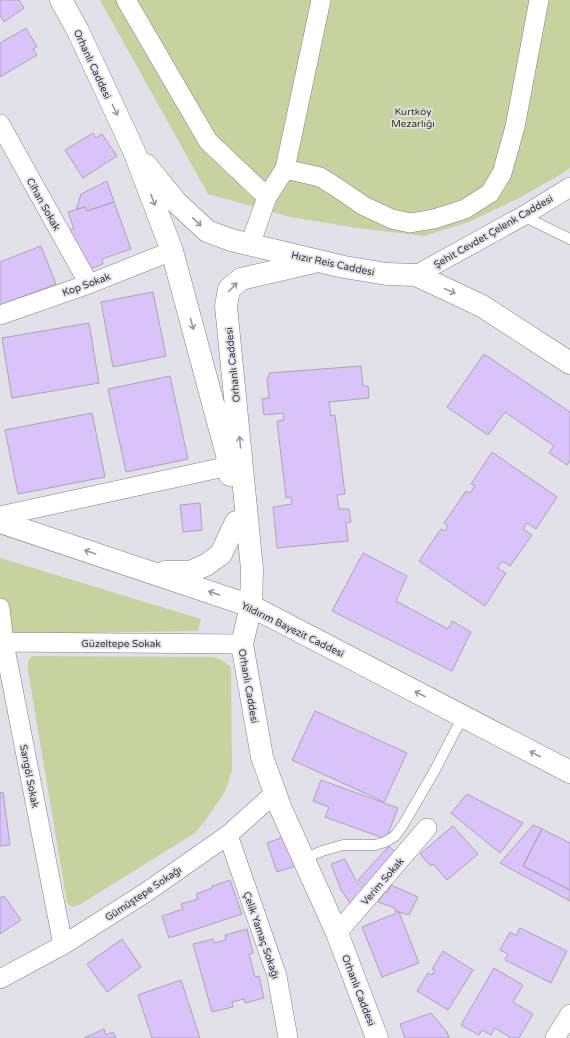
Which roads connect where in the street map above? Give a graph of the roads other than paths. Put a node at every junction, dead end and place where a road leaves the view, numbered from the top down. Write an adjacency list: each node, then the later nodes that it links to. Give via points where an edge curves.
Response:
1 (61, 0): 6 (street, Orhanlı Caddesi, one-way to 6)
2 (126, 0): 9 (street, via 208,141)
3 (321, 0): 7 (street)
4 (539, 0): 7 (street, via 514,127 502,173 490,193 465,209 434,219 410,223 392,219 364,206 320,177)
5 (0, 124): 16 (street, Cihan Sokak)
6 (134, 151): 12 (street, Hızır Reis Caddesi, one-way to 12, via 176,202 207,231); 13 (street, one-way to 13)
7 (285, 169): 9 (street)
8 (570, 187): 10 (street, Şehit Cevdet Çelenk Caddesi)
9 (267, 197): 12 (street)
10 (523, 216): 11 (lane); 15 (street, Şehit Cevdet Çelenk Caddesi)
11 (570, 239)
12 (250, 245): 14 (street, Hızır Reis Caddesi)
13 (172, 251): 16 (street, Kop Sokak); 19 (street, one-way to 19)
14 (318, 261): 15 (street, Hızır Reis Caddesi, via 387,274); 24 (street, Orhanlı Caddesi, one-way to 14, via 252,569 226,306 229,289 240,280)
15 (416, 275): 18 (street, Hızır Reis Caddesi, one-way to 18, via 482,306)
16 (89, 284): 17 (street, Kop Sokak)
17 (0, 315)
18 (570, 363)
19 (229, 466): 20 (street); 22 (street)
20 (0, 516)
21 (0, 522): 23 (street, Yıldırım Bayezit Caddesi, one-way to 21)
22 (236, 522): 23 (street, via 221,554 206,565 190,572); 24 (street, via 239,572)
23 (148, 572): 24 (street, Yıldırım Bayezit Caddesi, one-way to 23)
24 (251, 606): 27 (street, Orhanlı Caddesi); 28 (street, Yıldırım Bayezit Caddesi, one-way to 24)
25 (0, 608): 26 (street, Sarıgöl Sokak)
26 (2, 642): 27 (street, Güzeltepe Sokak); 35 (street, Sarıgöl Sokak)
27 (242, 644): 30 (street, Orhanlı Caddesi, via 262,757)
28 (463, 716): 29 (street, Yıldırım Bayezit Caddesi, one-way to 28); 33 (lane, via 435,770 394,836 375,845 343,845)
29 (570, 772)
30 (275, 793): 32 (street, Gümüştepe Sokağı); 33 (street, Orhanlı Caddesi)
31 (427, 828): 34 (street, Verim Sokak)
32 (228, 835): 35 (street, Gümüştepe Sokağı); 38 (street, Çelik Yamaç Sokağı, via 277,976)
33 (304, 859): 34 (street, Orhanlı Caddesi)
34 (337, 933): 39 (street, Orhanlı Caddesi)
35 (64, 945): 36 (street, Gümüştepe Sokağı)
36 (0, 979)
37 (570, 1014): 40 (street)
38 (288, 1038)
39 (377, 1038)
40 (555, 1038)

